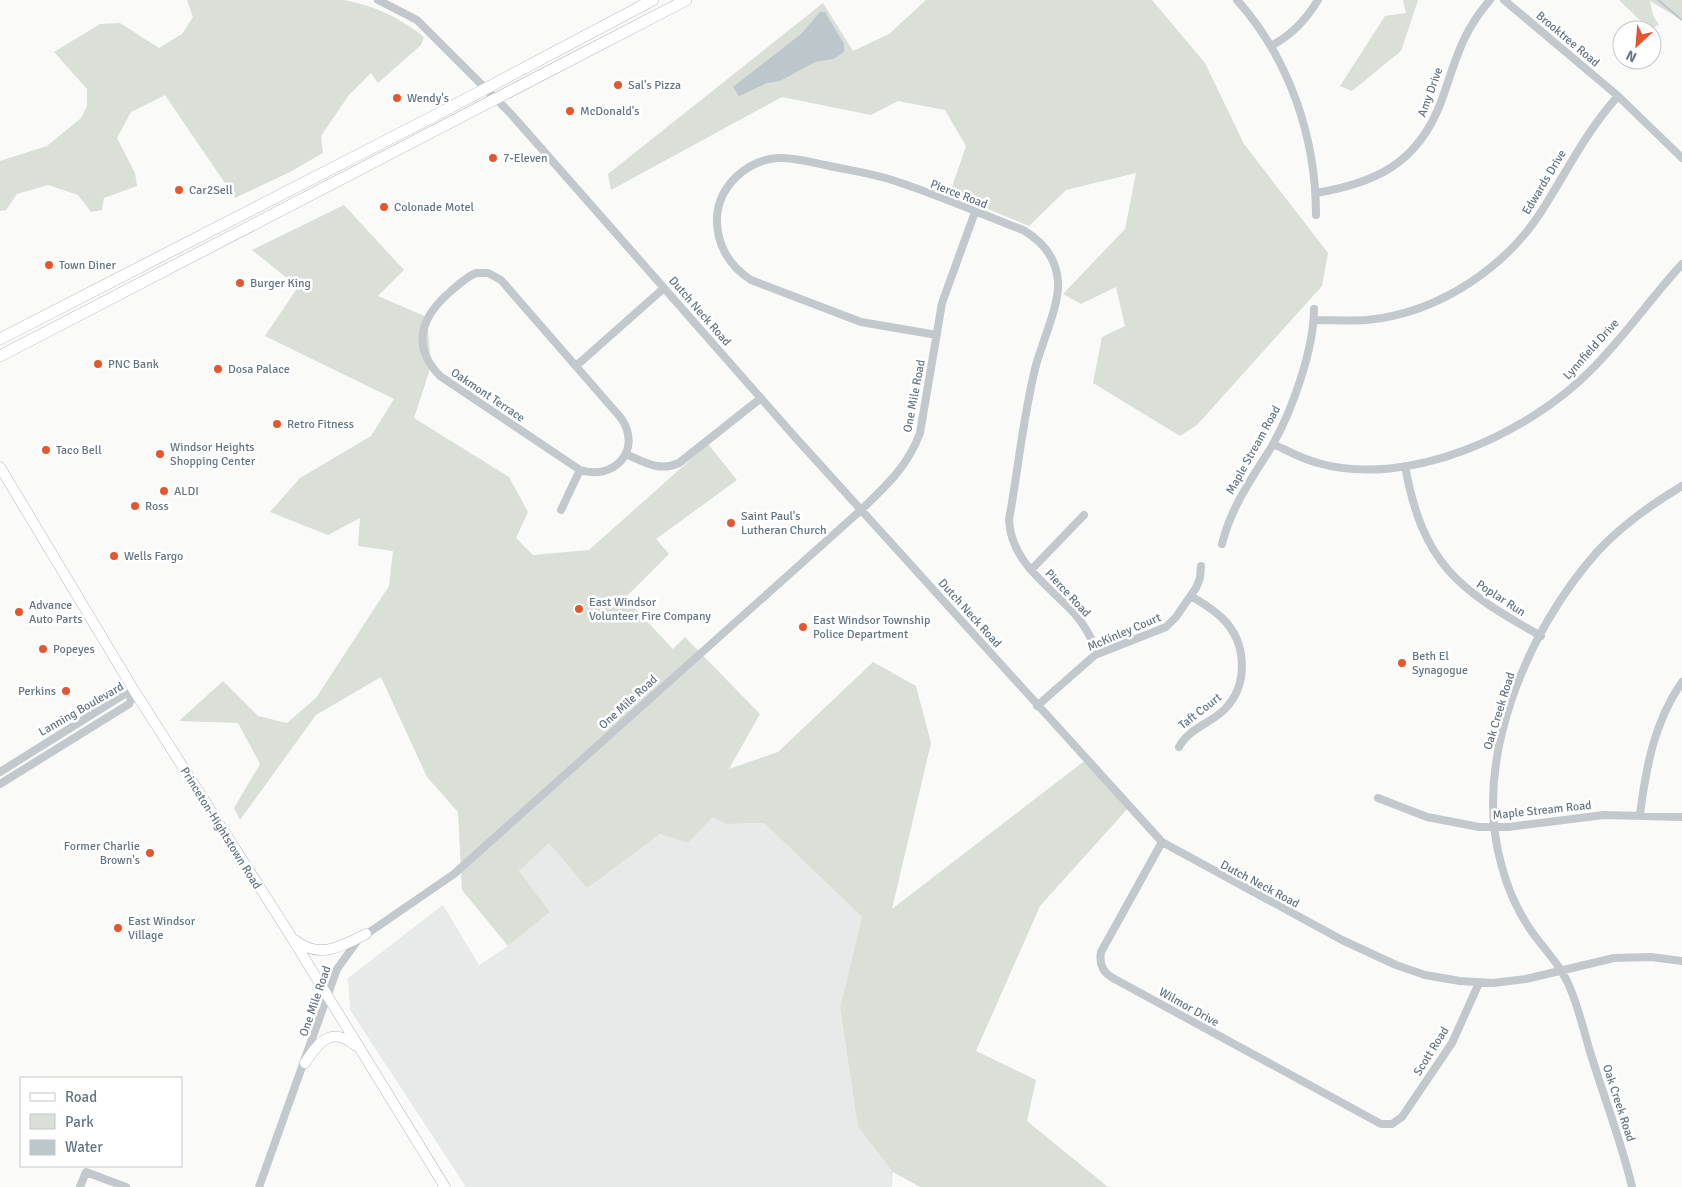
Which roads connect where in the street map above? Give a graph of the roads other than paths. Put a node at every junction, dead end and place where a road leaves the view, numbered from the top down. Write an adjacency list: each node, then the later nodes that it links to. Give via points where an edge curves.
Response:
1 (378, 0): 9 (street, Dutch Neck Road, via 417,20)
2 (653, 0): 9 (highway)
3 (686, 0): 11 (highway)
4 (1237, 0): 8 (street)
5 (1318, 0): 8 (street, via 1293,32)
6 (1490, 0): 13 (street, Amy Drive, via 1461,41 1435,115 1409,153 1376,177 1351,187)
7 (1504, 0): 10 (street, Brooktree Road)
8 (1271, 46): 13 (street, via 1281,63 1301,117)
9 (484, 88): 11 (street, Dutch Neck Road); 16 (highway)
10 (1618, 96): 12 (street, Brooktree Road); 23 (street, Edwards Drive, via 1590,129 1538,216 1510,249 1479,277 1404,313 1368,320)
11 (496, 99): 17 (highway); 20 (street, Dutch Neck Road)
12 (1682, 158)
13 (1316, 193): 15 (street)
14 (975, 212): 24 (street, One Mile Road, via 947,287); 24 (street, Pierce Road, via 893,180 790,158 768,159 747,168 730,184 720,203 717,224 720,244 729,261 752,280 861,322); 40 (street, Pierce Road, via 1023,230 1040,241 1052,260 1058,281 1056,301 1034,372 1010,520 1014,546)
15 (1316, 215)
16 (211, 231): 17 (highway); 19 (highway)
17 (205, 252): 21 (highway)
18 (1682, 264): 31 (street, Lynnfield Drive, via 1590,370 1550,405 1516,427 1473,448)
19 (135, 270): 21 (highway); 25 (highway)
20 (664, 288): 27 (street); 28 (street, Dutch Neck Road)
21 (128, 292): 26 (highway)
22 (1314, 309): 23 (street, Maple Stream Road)
23 (1314, 320): 29 (street, Maple Stream Road, via 1299,384)
24 (937, 335): 36 (street, One Mile Road, via 915,447 899,473)
25 (0, 339)
26 (0, 356)
27 (576, 366): 30 (street, Oakmont Terrace, via 624,422 629,440); 33 (street, Oakmont Terrace, via 501,280 488,273 470,276 438,303 425,322 424,351 440,376)
28 (761, 398): 30 (street, via 672,466 653,466); 36 (street, Dutch Neck Road)
29 (1273, 444): 31 (street, Lynnfield Drive, via 1306,459 1336,467); 38 (street, Maple Stream Road, via 1232,512)
30 (626, 454): 33 (street, via 609,470 594,473)
31 (1405, 466): 42 (street, Poplar Run, via 1416,514 1440,560 1485,604)
32 (0, 467): 45 (main road, Princeton-Hightstown Road)
33 (580, 470): 35 (street)
34 (1682, 486): 42 (street, Oak Creek Road, via 1649,507 1598,551 1572,585)
35 (561, 510)
36 (861, 510): 46 (street, Dutch Neck Road); 56 (street, One Mile Road, via 454,874)
37 (1084, 515): 40 (street)
38 (1222, 544)
39 (1201, 566): 41 (street, McKinley Court, via 1200,578)
40 (1031, 570): 43 (street, Pierce Road, via 1075,614)
41 (1190, 596): 43 (street, McKinley Court, via 1166,627); 47 (street, Taft Court, via 1213,609 1229,626 1239,645 1242,670 1231,702 1212,720 1189,732)
42 (1541, 636): 53 (street, Oak Creek Road, via 1521,678 1500,744 1493,785)
43 (1098, 653): 46 (street, McKinley Court)
44 (1682, 682): 51 (street, via 1654,739)
45 (135, 692): 48 (street, Lanning Boulevard, via 123,695); 49 (street, Lanning Boulevard, via 129,704); 55 (main road, Princeton-Hightstown Road)
46 (1037, 706): 54 (street, Dutch Neck Road)
47 (1179, 747)
48 (0, 772)
49 (0, 784)
50 (1378, 798): 53 (street, Maple Stream Road, via 1427,817)
51 (1640, 814): 52 (street, Maple Stream Road); 53 (street, Maple Stream Road)
52 (1682, 817)
53 (1494, 827): 58 (street, Oak Creek Road, via 1501,865 1512,896)
54 (1162, 842): 59 (street, Dutch Neck Road, via 1291,914 1386,961 1425,975); 63 (street, Wilmor Drive, via 1101,952 1101,964 1107,974 1381,1124)
55 (286, 930): 56 (main road, via 304,946 319,951 335,949); 60 (main road, Princeton-Hightstown Road)
56 (366, 934): 60 (street, One Mile Road, via 342,959)
57 (1682, 961): 58 (street, Dutch Neck Road, via 1632,956)
58 (1560, 970): 59 (street, Dutch Neck Road, via 1510,982); 68 (street, Oak Creek Road, via 1570,987)
59 (1479, 983): 63 (street, Scott Road, via 1452,1043 1402,1117)
60 (327, 996): 61 (main road, Princeton-Hightstown Road); 62 (street, One Mile Road)
61 (361, 1050): 62 (main road, via 341,1036 328,1037); 67 (main road, Princeton-Hightstown Road)
62 (305, 1063): 66 (street, One Mile Road)
63 (1392, 1124)
64 (80, 1187): 65 (street, via 86,1172)
65 (126, 1187)
66 (260, 1187)
67 (445, 1187)
68 (1632, 1187)

